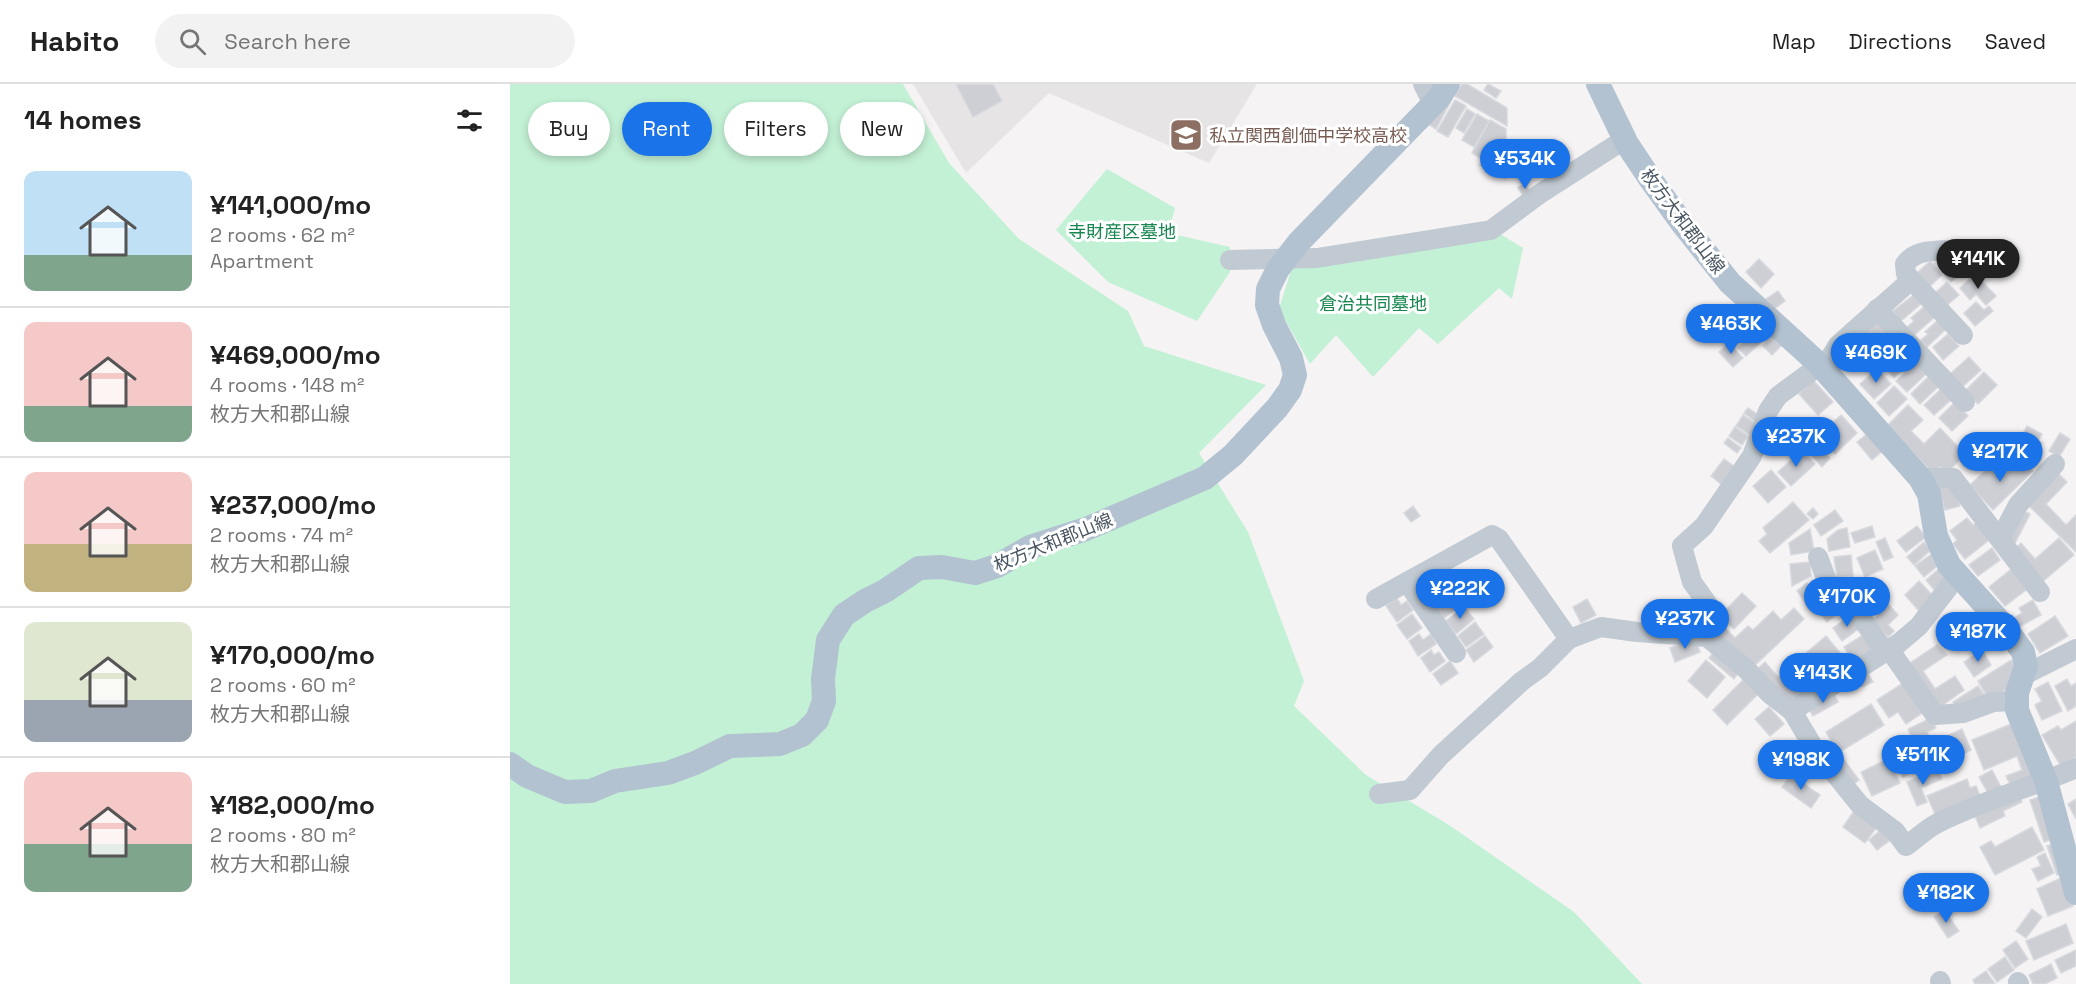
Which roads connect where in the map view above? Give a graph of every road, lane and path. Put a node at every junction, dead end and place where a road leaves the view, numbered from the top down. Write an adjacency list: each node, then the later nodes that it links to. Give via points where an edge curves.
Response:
1 (1448, 84): 3 (main road, 枚方大和郡山線)
2 (1598, 84): 4 (main road, 枚方大和郡山線)
3 (1428, 94): 6 (main road, 枚方大和郡山線)
4 (1625, 140): 6 (street, via 1541,192 1491,230 1317,258); 11 (main road, 枚方大和郡山線, via 1682,223 1730,283)
5 (1953, 250): 8 (street, via 1920,252 1910,257 1905,264)
6 (1286, 258): 7 (street); 29 (main road, 枚方大和郡山線, via 1268,289 1267,305 1291,358 1295,375 1290,390 1233,455 1205,478 1086,529 1030,547 998,566 975,573 942,567 919,568 865,601 844,615 828,640 824,701 817,720 802,735 780,744 730,746 668,773 615,781 591,791 565,792)
7 (1230, 260)
8 (1910, 280): 9 (street); 10 (street)
9 (1878, 309): 11 (street, via 1838,345); 12 (street)
10 (1962, 335)
11 (1825, 371): 14 (main road, 枚方大和郡山線); 21 (street, via 1778,396 1768,411 1752,456 1704,526 1682,546 1692,582 1712,610)
12 (1965, 402)
13 (2055, 464): 15 (street, via 2018,505)
14 (1920, 478): 15 (street, via 1953,478); 17 (main road, 枚方大和郡山線, via 1929,494 1941,549)
15 (2000, 539): 19 (street)
16 (1818, 557): 23 (street, via 1827,581 1838,594 1844,593)
17 (1958, 575): 23 (street, via 1918,626); 26 (main road, 枚方大和郡山線, via 2022,652)
18 (1407, 582): 20 (street); 22 (street, via 1492,535 1499,538); 24 (street)
19 (2040, 592)
20 (1376, 599)
21 (1707, 637): 22 (street, via 1600,627); 28 (street)
22 (1569, 639): 32 (street, via 1441,755 1410,790)
23 (1887, 651): 27 (street, via 1935,715 1963,713 1992,702); 28 (street)
24 (1456, 653)
25 (2074, 653): 26 (street)
26 (2024, 675): 27 (main road, 枚方大和郡山線)
27 (2017, 700): 31 (main road, 枚方大和郡山線, via 2017,710)
28 (1792, 711): 31 (street, via 1814,748 1860,804 1895,831 1906,846 1935,825)
29 (510, 764)
30 (2076, 768): 31 (street)
31 (2046, 781): 33 (main road, 枚方大和郡山線)
32 (1379, 795)
33 (2076, 893)

